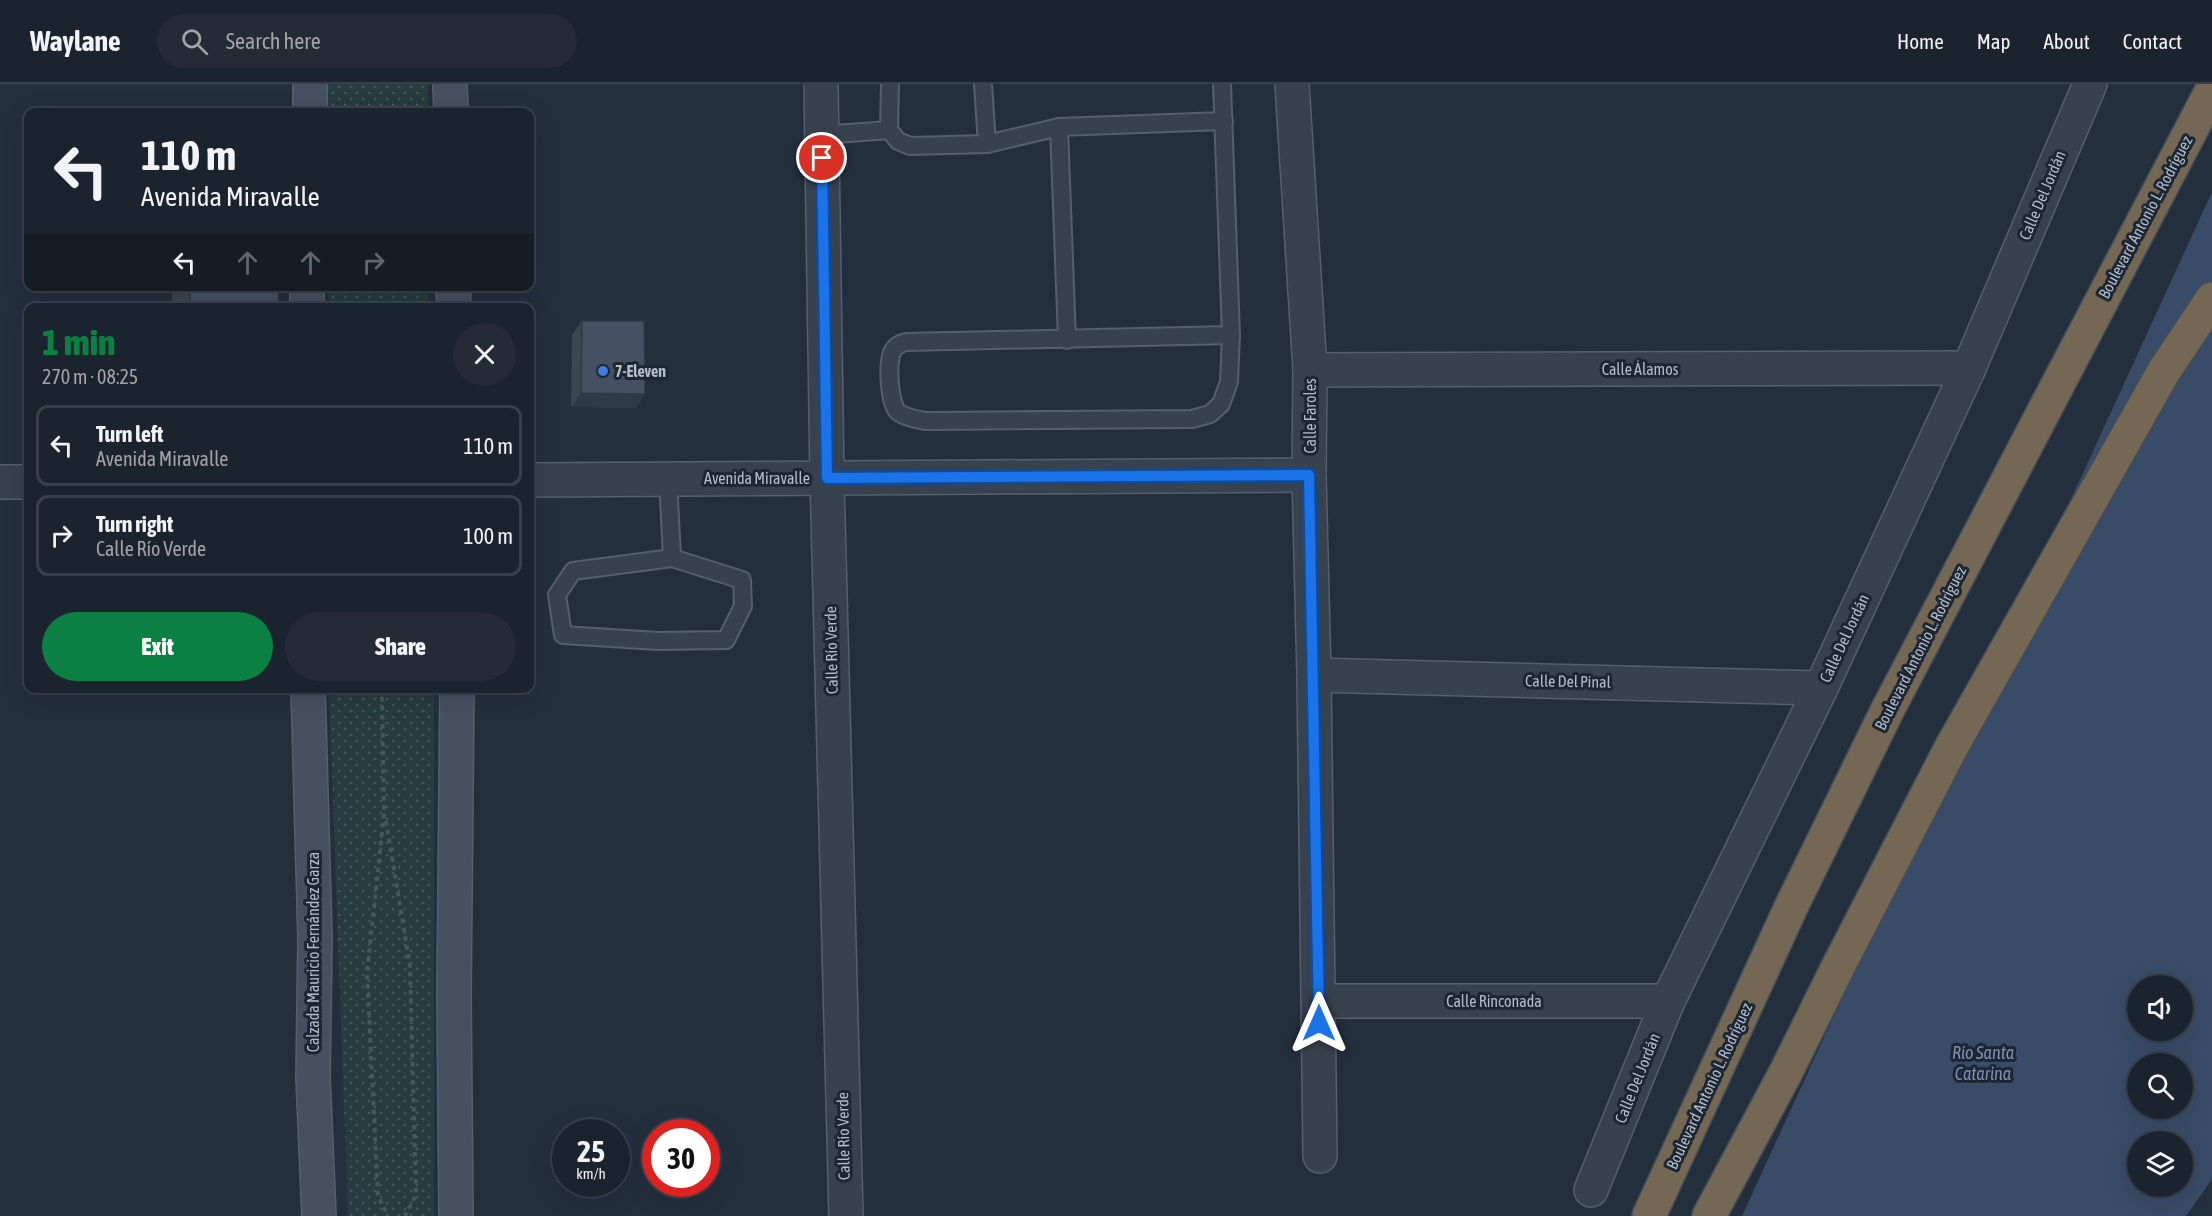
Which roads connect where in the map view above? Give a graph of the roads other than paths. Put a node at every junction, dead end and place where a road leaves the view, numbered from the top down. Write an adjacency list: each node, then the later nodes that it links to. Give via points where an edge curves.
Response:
1 (310, 84): 10 (main road)
2 (450, 84): 11 (main road)
3 (821, 84): 15 (street, Calle Río Verde)
4 (890, 84): 14 (lane)
5 (983, 84): 16 (lane)
6 (1222, 84): 12 (lane)
7 (1292, 84): 21 (street, Calle Faroles)
8 (2090, 84): 20 (street, Calle Del Jordán)
9 (2212, 90): 40 (highway, Boulevard Antonio L. Rodríguez, via 1887,711 1792,905)
10 (310, 108)
11 (451, 108)
12 (1224, 121): 13 (lane); 18 (lane)
13 (1059, 127): 16 (lane); 19 (lane)
14 (889, 130): 15 (lane); 16 (lane, via 898,141 910,146)
15 (822, 135): 23 (street, Calle Río Verde)
16 (987, 144)
17 (2212, 299): 41 (highway, via 2164,371 1952,746)
18 (1231, 335): 19 (lane); 19 (lane, via 1229,382 1221,404 1210,414 1192,419 925,421 898,412 891,399 891,355 899,344)
19 (1067, 340)
20 (1969, 368): 21 (street, Calle Álamos); 30 (street, Calle Del Jordán)
21 (1310, 370): 22 (street, Calle Faroles)
22 (1309, 475): 23 (street, Avenida Miravalle); 29 (street, Calle Faroles)
23 (827, 478): 24 (street, Avenida Miravalle); 39 (street, Calle Río Verde)
24 (668, 479): 25 (street, Avenida Miravalle); 28 (lane)
25 (534, 480)
26 (0, 482): 27 (street)
27 (24, 482)
28 (672, 558): 28 (lane, via 573,571 557,595 563,635 658,641 726,640 743,606 742,580)
29 (1314, 675): 30 (street, Calle Del Pinal); 33 (street, Calle Faroles)
30 (1821, 688): 34 (street, Calle Del Jordán)
31 (308, 693): 37 (main road, Calzada Mauricio Fernández Garza)
32 (457, 693): 38 (main road)
33 (1319, 1001): 34 (street, Calle Rinconada); 35 (street, Calle Faroles)
34 (1668, 1001): 36 (street, Calle Del Jordán)
35 (1320, 1156)
36 (1591, 1190)
37 (319, 1216)
38 (456, 1216)
39 (846, 1216)
40 (1650, 1216)
41 (1709, 1216)

